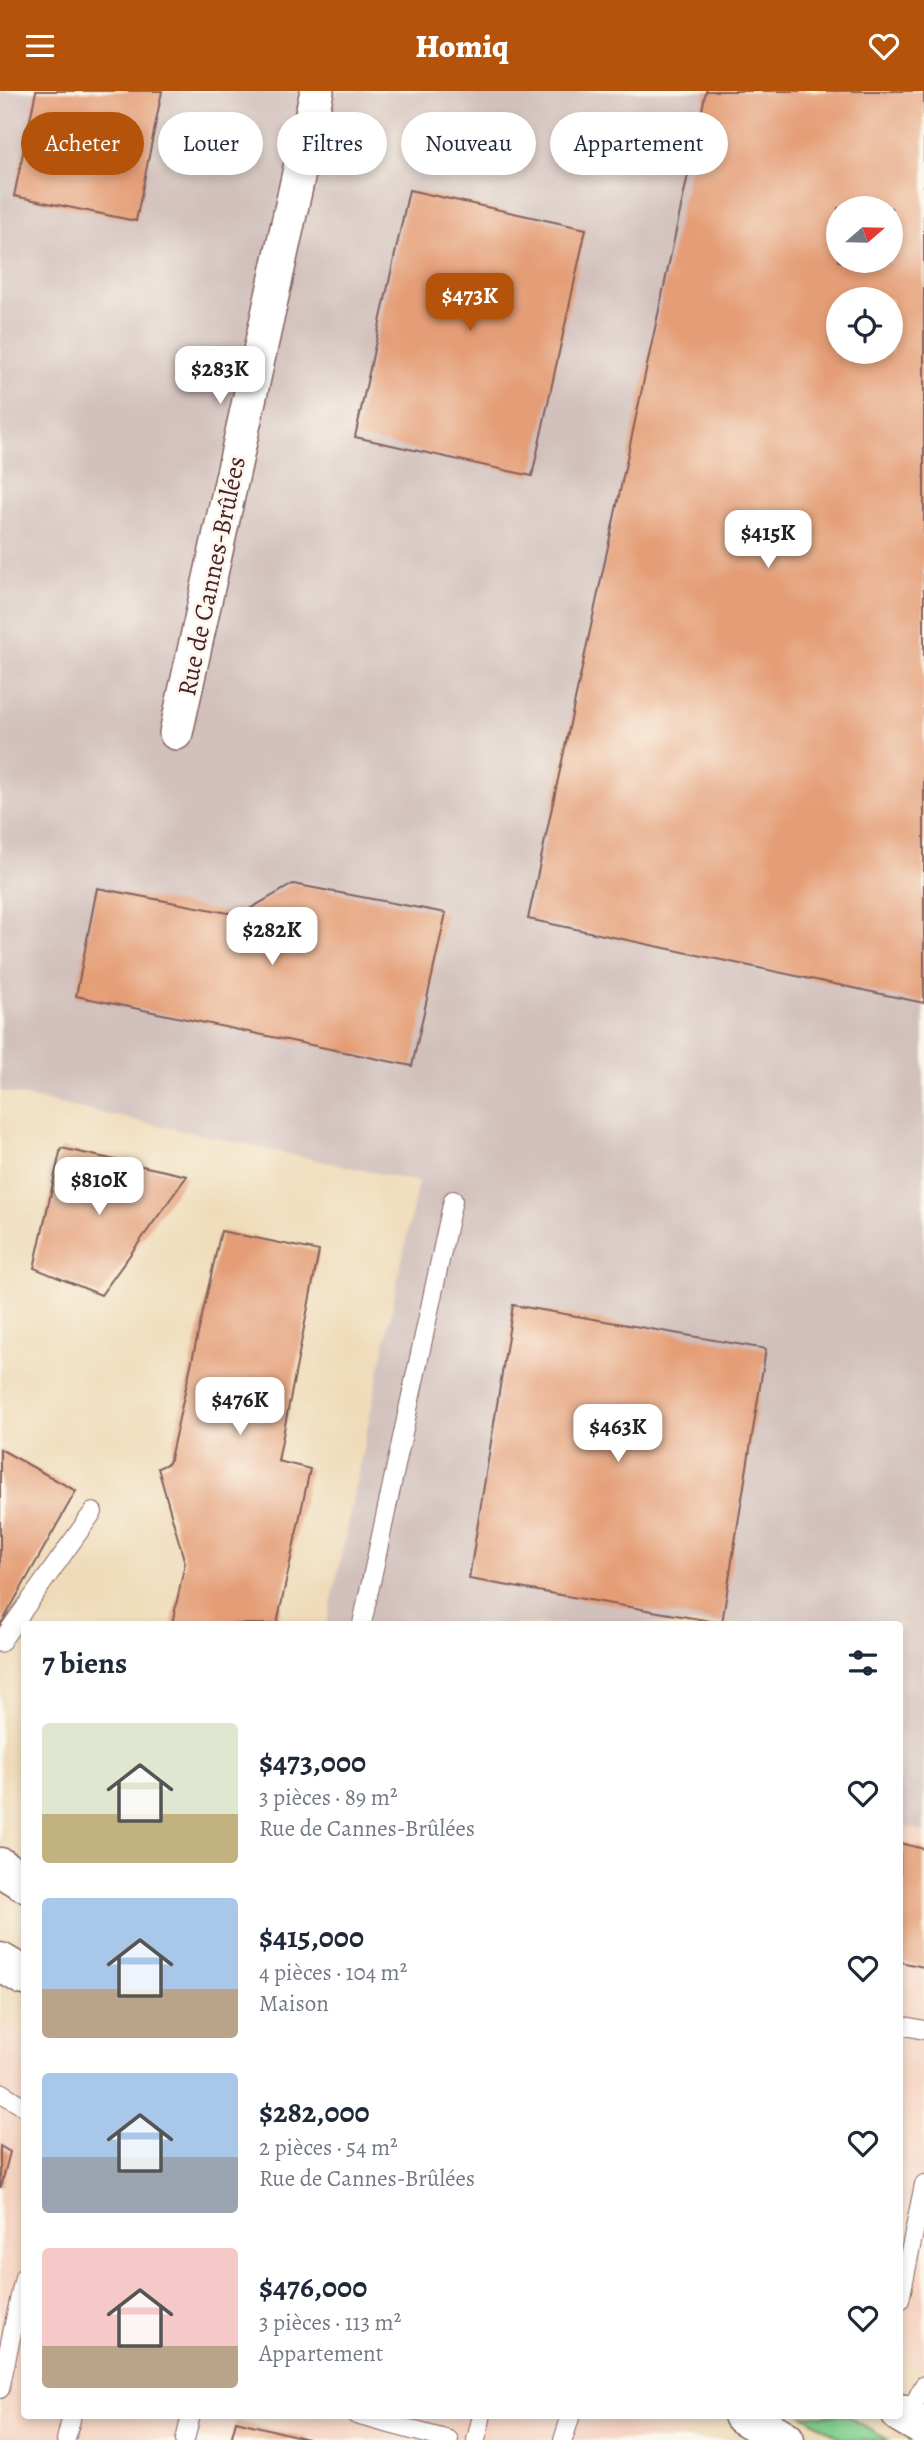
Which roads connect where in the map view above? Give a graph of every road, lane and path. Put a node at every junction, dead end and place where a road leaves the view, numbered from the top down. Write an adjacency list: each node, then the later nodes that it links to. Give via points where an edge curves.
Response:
1 (317, 91): 2 (street, Rue de Cannes-Brûlées)
2 (176, 733)
3 (453, 1200): 5 (lane)
4 (93, 1512): 6 (lane)
5 (363, 1621)
6 (0, 1643)
7 (0, 1867): 8 (main road)
8 (21, 1880)
9 (0, 1962): 10 (main road)
10 (21, 1974)
11 (903, 2026): 12 (lane)
12 (924, 2030)
13 (0, 2092): 14 (lane)
14 (21, 2105)
15 (924, 2183): 16 (lane)
16 (903, 2286)
17 (21, 2291): 18 (lane)
18 (0, 2389)
19 (71, 2419): 25 (lane)
20 (190, 2419): 26 (lane)
21 (481, 2419): 28 (lane)
22 (570, 2419): 29 (lane)
23 (750, 2419): 30 (main road)
24 (391, 2420): 27 (lane)
25 (66, 2440)
26 (185, 2440)
27 (449, 2440)
28 (476, 2440)
29 (563, 2440)
30 (785, 2440)

